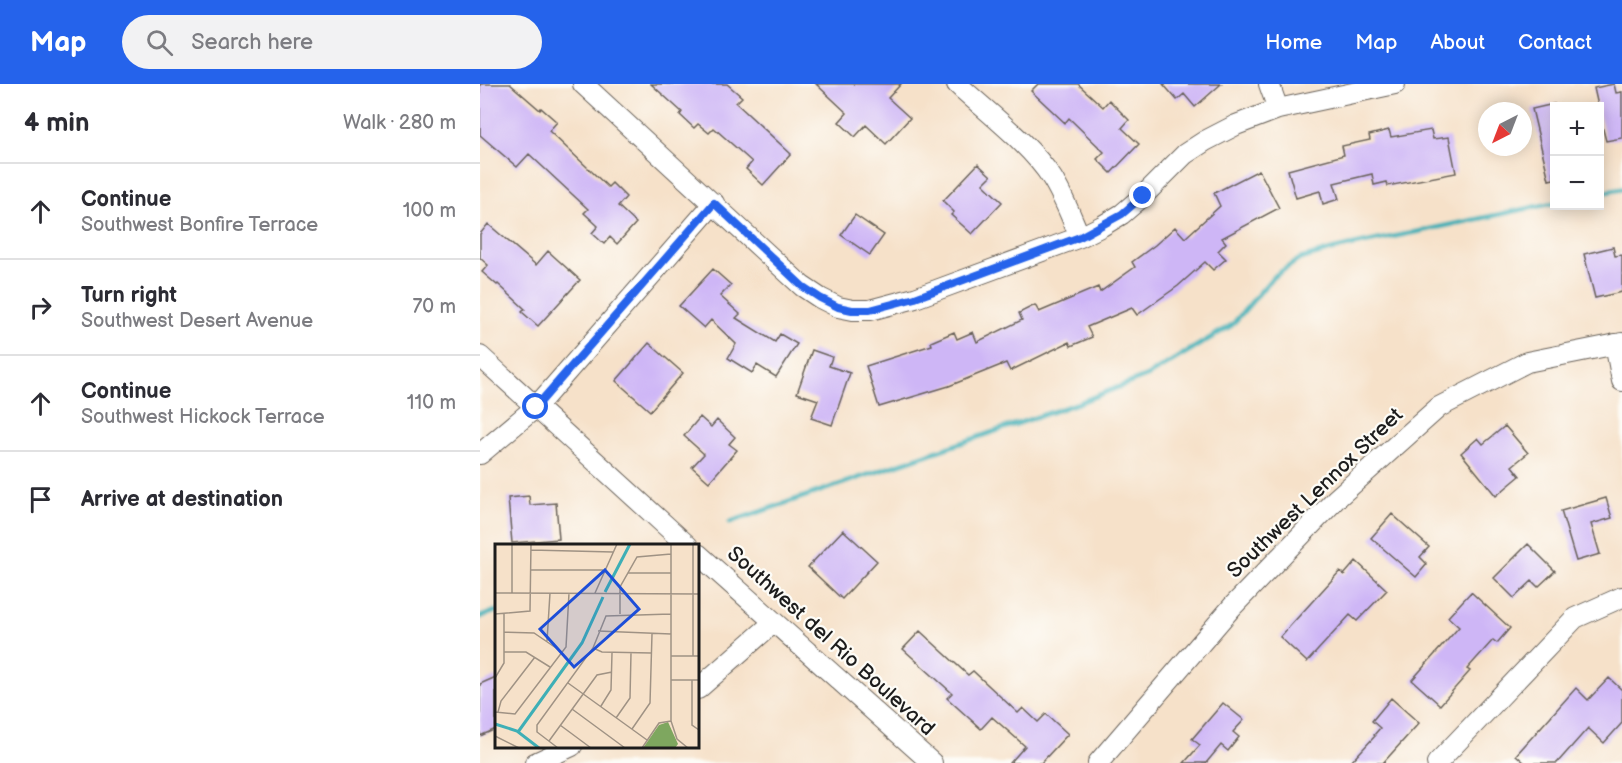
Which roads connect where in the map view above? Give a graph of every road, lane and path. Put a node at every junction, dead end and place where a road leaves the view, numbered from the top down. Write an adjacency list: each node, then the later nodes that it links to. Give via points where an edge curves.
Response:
1 (583, 84): 6 (street)
2 (957, 84): 7 (street, via 1039,161 1065,201)
3 (1269, 84): 5 (street)
4 (1395, 84): 5 (street)
5 (1278, 109): 7 (street, via 1205,141 1185,154 1122,214)
6 (714, 203): 7 (street, via 802,286 838,307 852,310 870,310 915,298); 11 (street)
7 (1080, 237)
8 (1619, 344): 10 (street); 21 (street, Southwest Lennox Street, via 1527,362 1439,407 1336,500 1232,607)
9 (480, 356): 11 (street)
10 (1622, 381)
11 (536, 407): 12 (street); 13 (street)
12 (480, 454)
13 (686, 544)
14 (699, 555): 16 (street, Southwest del Rio Boulevard)
15 (1622, 597): 22 (street, via 1575,618)
16 (773, 623): 17 (street); 20 (street, Southwest del Rio Boulevard)
17 (699, 688)
18 (570, 748): 19 (street)
19 (535, 763)
20 (932, 763)
21 (1098, 763)
22 (1437, 763)

